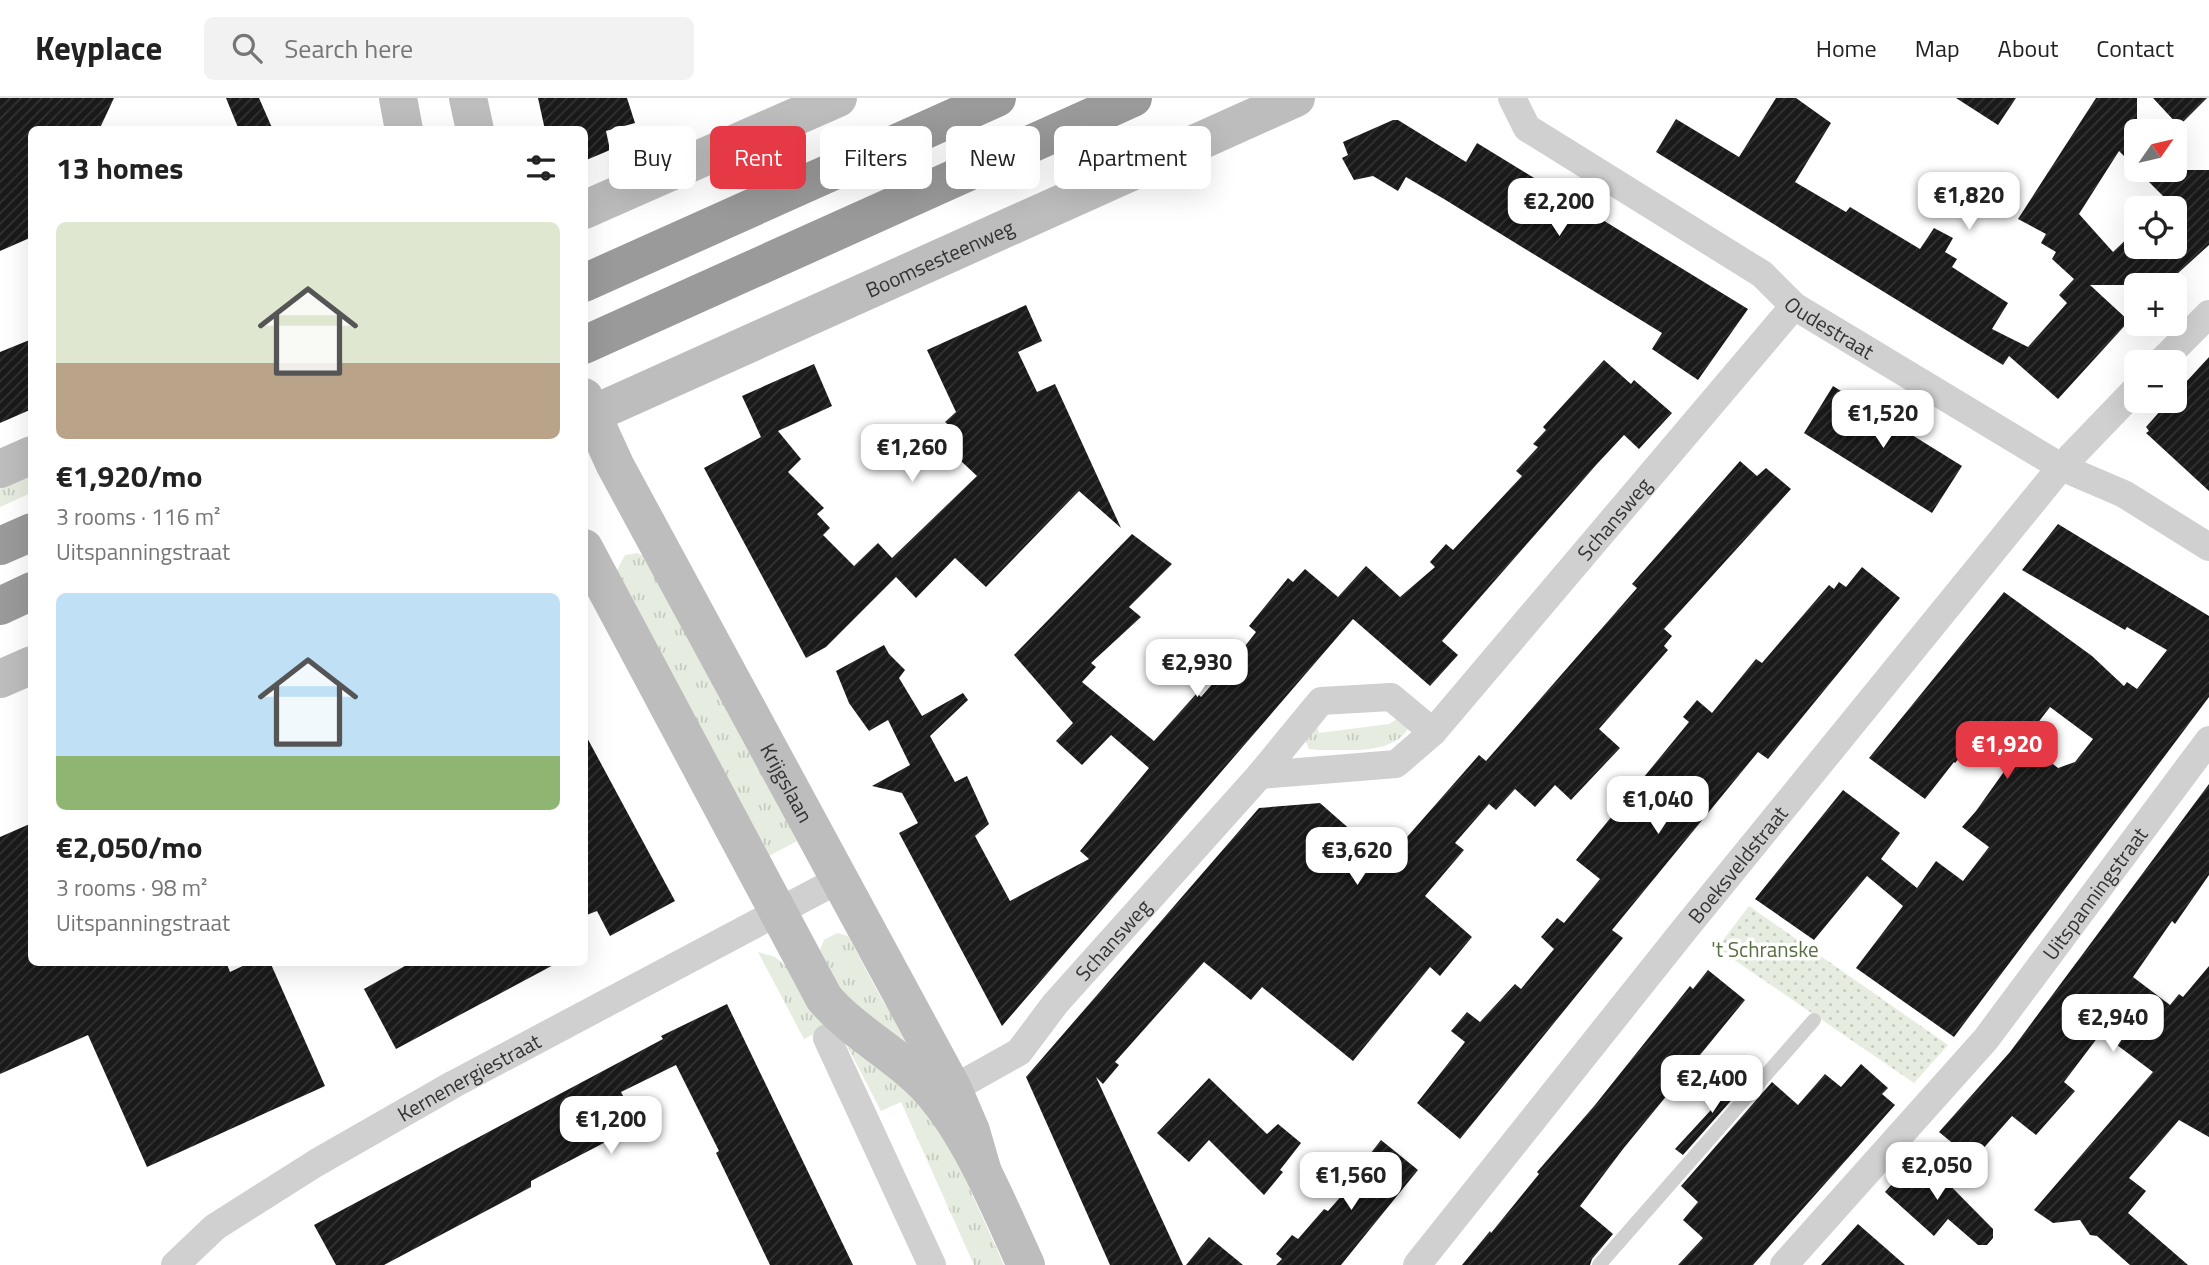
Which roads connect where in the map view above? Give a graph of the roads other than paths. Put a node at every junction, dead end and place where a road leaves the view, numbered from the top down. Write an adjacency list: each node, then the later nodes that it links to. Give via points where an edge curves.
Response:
1 (398, 98): 8 (street)
2 (468, 98): 9 (street)
3 (838, 98): 10 (street)
4 (997, 98): 11 (highway)
5 (1133, 98): 14 (highway)
6 (1296, 98): 17 (street, Boomsesteenweg)
7 (1512, 98): 12 (street, Oudestraat, via 1528,128 1762,274)
8 (403, 126)
9 (474, 126)
10 (588, 209)
11 (588, 281)
12 (1794, 306): 20 (street, Oudestraat); 30 (street, Schansweg)
13 (2209, 314): 15 (street)
14 (588, 343)
15 (2173, 350)
16 (2124, 402): 20 (street, Boeksveldstraat)
17 (588, 409)
18 (588, 411): 33 (street, Krijgslaan)
19 (28, 457): 21 (street)
20 (2061, 467): 24 (street, Oudestraat, via 2124,494); 42 (street, Boeksveldstraat)
21 (0, 469)
22 (28, 534): 23 (highway)
23 (0, 546)
24 (2209, 547)
25 (588, 556): 34 (street, Krijgslaan)
26 (28, 593): 27 (highway)
27 (0, 606)
28 (28, 667): 29 (street)
29 (0, 679)
30 (1433, 732): 32 (street, Schansweg, via 1396,764); 32 (street, Schansweg, via 1391,697 1321,701)
31 (2209, 740): 44 (street, Uitspanningstraat, via 1986,1039)
32 (1260, 775): 37 (street, Schansweg, via 1055,1004 1019,1052)
33 (840, 879): 34 (street, Kernenergiestraat); 37 (street, Krijgslaan)
34 (777, 912): 38 (street, Krijgslaan, via 824,998 840,1017 924,1083); 39 (street, Kernenergiestraat, via 316,1163 215,1227)
35 (1814, 1020): 43 (lane)
36 (827, 1038): 40 (street)
37 (953, 1089): 38 (street, Krijgslaan)
38 (982, 1170): 41 (street, Krijgslaan)
39 (175, 1265)
40 (932, 1265)
41 (1026, 1265)
42 (1417, 1265)
43 (1599, 1265)
44 (1784, 1265)

